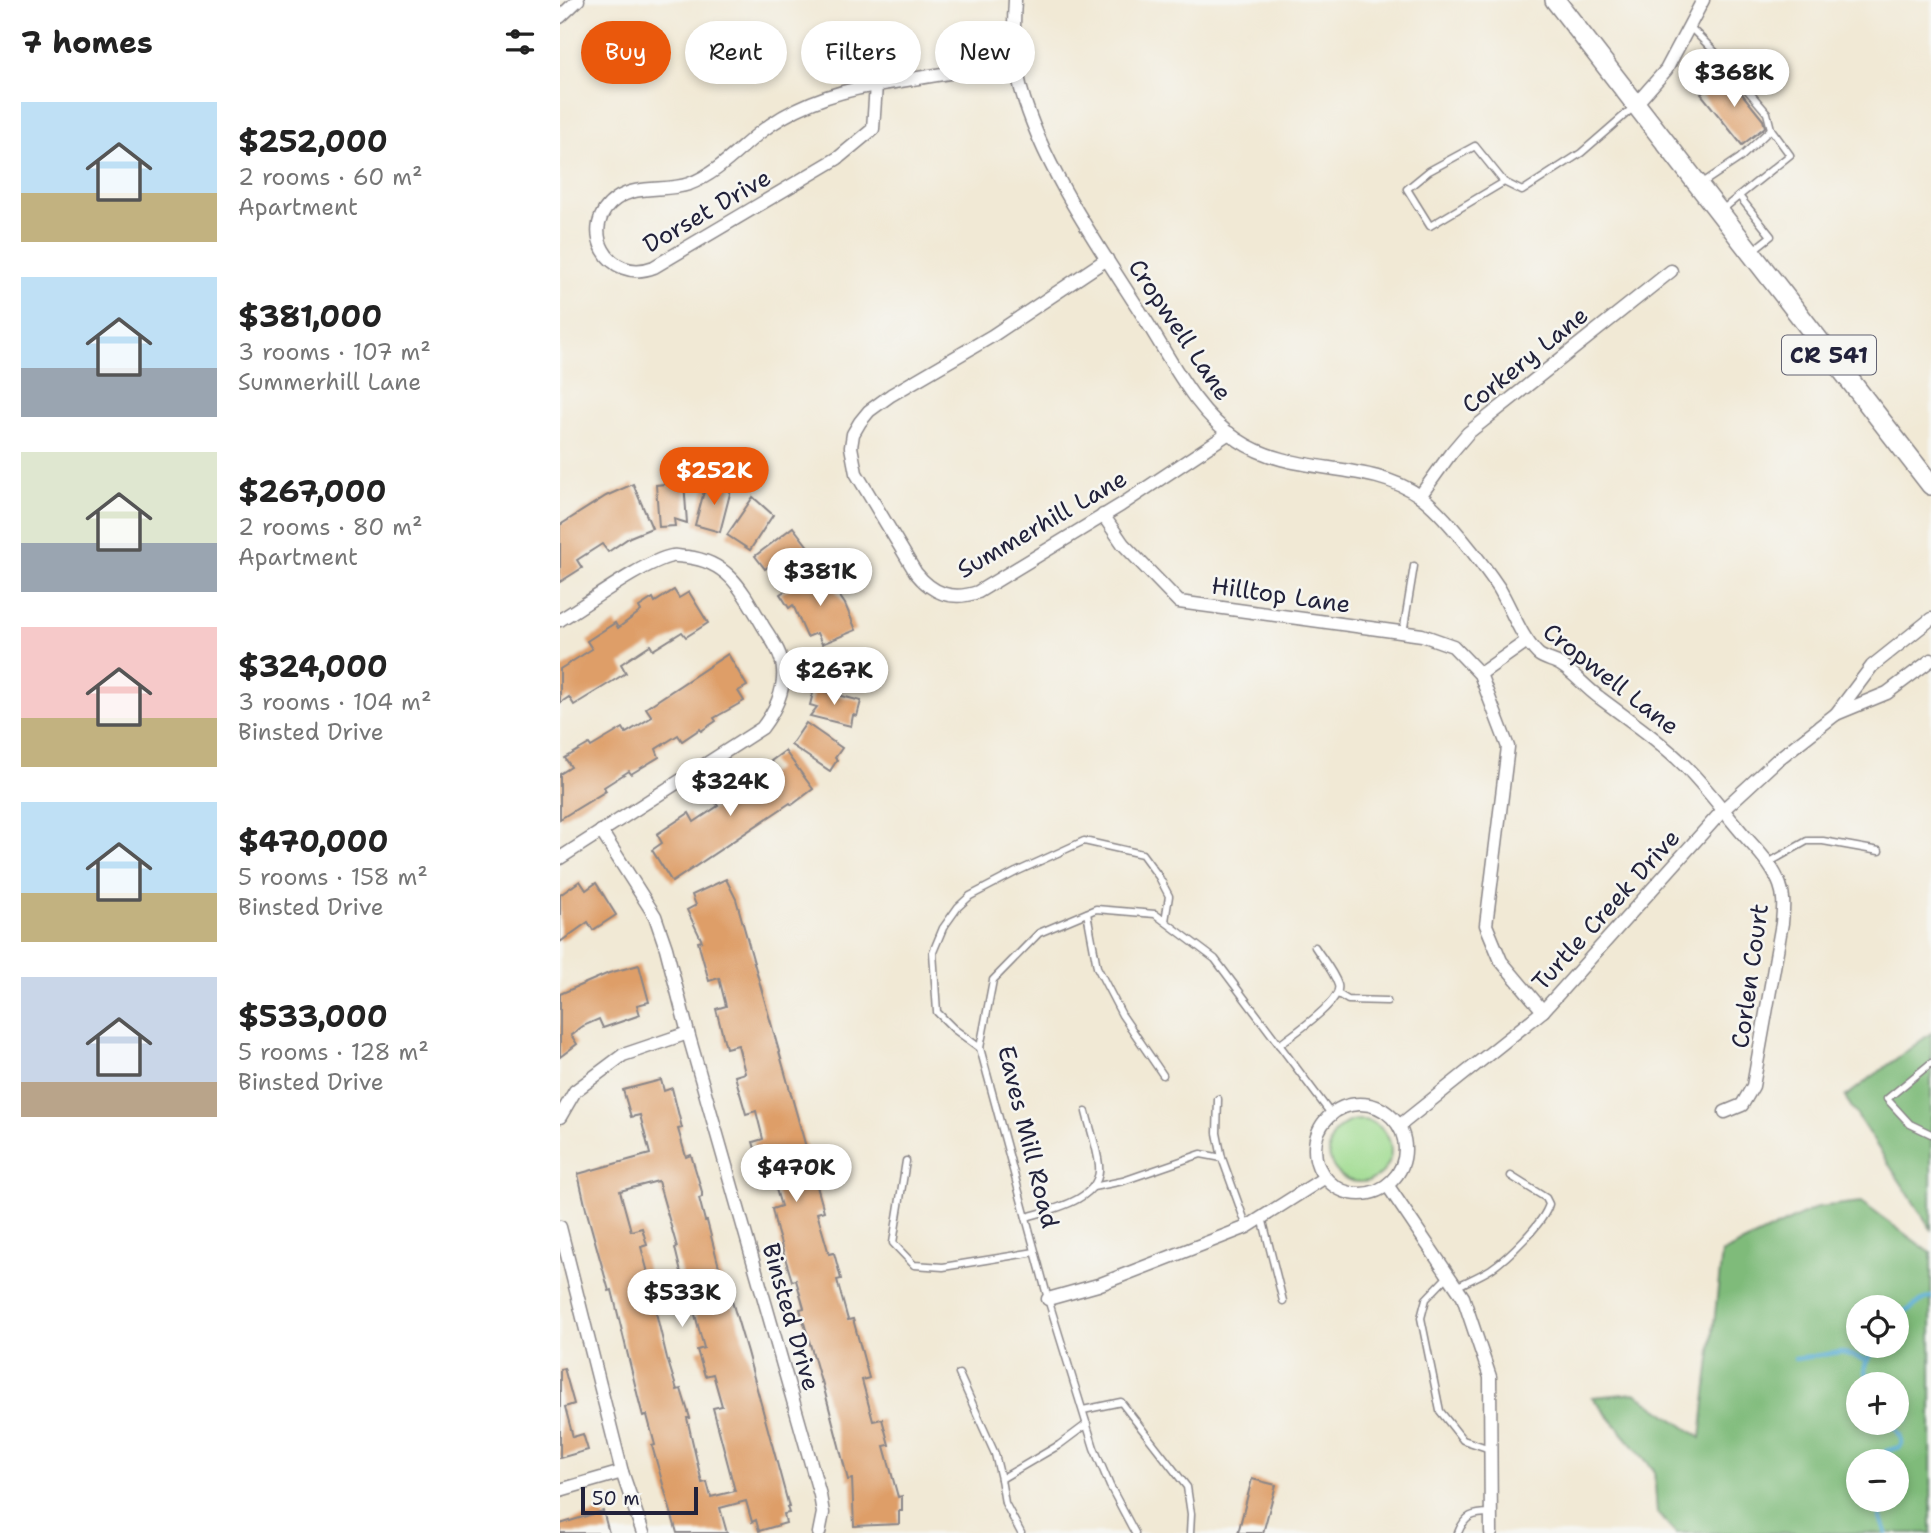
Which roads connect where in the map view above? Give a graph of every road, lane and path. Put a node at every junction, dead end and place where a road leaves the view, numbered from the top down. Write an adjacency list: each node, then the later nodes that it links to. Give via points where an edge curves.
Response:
1 (578, 0): 5 (street)
2 (1015, 0): 6 (street, Cropwell Lane)
3 (1555, 0): 11 (main road, CR 541)
4 (1703, 0): 7 (street)
5 (560, 17)
6 (1015, 21)
7 (1690, 27): 11 (street, via 1666,70); 12 (lane, via 1767,113)
8 (935, 75): 10 (street, Dorset Drive)
9 (1020, 84): 18 (street, Cropwell Lane, via 1044,149)
10 (876, 85): 10 (street, Dorset Drive, via 831,94 786,115 719,167 689,183 641,189 615,200 605,210 598,235 608,259 618,267 643,272 838,158 873,129)
11 (1636, 104): 13 (lane, via 1581,153 1522,191); 14 (main road, CR 541)
12 (1771, 130): 14 (lane); 15 (lane, via 1790,155)
13 (1504, 182): 13 (lane, via 1475,146 1407,190 1430,226)
14 (1698, 187): 16 (main road, CR 541)
15 (1739, 196): 16 (lane); 17 (lane, via 1772,236)
16 (1718, 213): 17 (main road, CR 541)
17 (1749, 253): 21 (main road, CR 541)
18 (1107, 259): 20 (street, Cropwell Lane, via 1189,387); 23 (street, Summerhill Lane, via 869,411 853,434 851,447 856,473 916,573 945,595 978,592)
19 (1671, 271): 22 (street, Corkery Lane, via 1468,433)
20 (1229, 433): 22 (street, Cropwell Lane, via 1280,459 1398,484); 23 (street, Summerhill Lane)
21 (1931, 485)
22 (1420, 496): 28 (street, Cropwell Lane, via 1452,527 1497,586)
23 (1102, 515): 27 (street, Hilltop Lane, via 1179,602)
24 (1414, 566): 27 (lane)
25 (1931, 619): 31 (street, Turtle Creek Drive, via 1872,666)
26 (560, 620): 33 (street, via 654,562 673,556 705,559 726,572 742,591 781,656 784,671 775,711 762,728)
27 (1403, 633): 30 (street, Hilltop Lane, via 1453,646)
28 (1527, 640): 30 (street); 32 (street, Cropwell Lane, via 1541,657 1561,665 1659,742)
29 (1931, 660): 31 (street, Turtle Creek Drive, via 1887,693)
30 (1480, 674): 42 (street, Hilltop Lane, via 1508,747 1486,925 1501,961)
31 (1836, 714): 32 (street, Turtle Creek Drive)
32 (1724, 809): 36 (street, Corlen Court); 42 (street, Turtle Creek Drive)
33 (601, 831): 35 (street); 43 (street, Binsted Drive, via 655,916)
34 (1879, 851): 36 (lane, via 1807,841)
35 (560, 858)
36 (1768, 863): 50 (street, Corlen Court, via 1781,887 1783,910 1761,1049 1748,1096 1742,1105)
37 (1087, 913): 38 (lane, Eaves Mill Road, via 1096,909 1155,914); 45 (lane, Eaves Mill Road, via 1038,933 993,980); 47 (lane, via 1097,967 1122,1015)
38 (1165, 921): 44 (lane, Eaves Mill Road, via 1215,959); 45 (lane, via 1169,896 1142,854 1084,841 970,896 943,928 933,952 937,1012)
39 (1315, 947): 40 (lane, via 1339,985)
40 (1338, 993): 41 (lane, via 1348,1000); 44 (lane)
41 (1387, 1001)
42 (1543, 1011): 53 (street, Turtle Creek Drive)
43 (688, 1033): 52 (street, via 623,1055 575,1091); 78 (street, Binsted Drive, via 820,1495)
44 (1279, 1045): 51 (lane, Eaves Mill Road)
45 (980, 1048): 61 (lane, Eaves Mill Road)
46 (1931, 1063): 54 (lane, via 1887,1099 1910,1124)
47 (1163, 1074)
48 (1218, 1099): 55 (lane)
49 (1086, 1112): 60 (lane, via 1100,1168)
50 (1725, 1112)
51 (1331, 1114): 53 (street, via 1348,1105 1368,1104 1386,1112); 58 (street, via 1314,1144)
52 (560, 1117)
53 (1399, 1126): 59 (street, via 1405,1158)
54 (1931, 1134)
55 (1222, 1158): 60 (lane, via 1201,1154); 64 (lane)
56 (906, 1161): 65 (lane, via 893,1243 914,1265 943,1268)
57 (1511, 1176): 66 (lane, via 1546,1198 1547,1210 1490,1270)
58 (1324, 1178): 59 (street, via 1342,1192 1354,1194 1366,1195); 62 (street)
59 (1388, 1186): 66 (street)
60 (1093, 1188): 61 (lane, via 1069,1204)
61 (1026, 1217): 65 (lane, Eaves Mill Road)
62 (1262, 1217): 64 (street); 68 (lane)
63 (560, 1227): 73 (street)
64 (1247, 1227): 67 (street, via 1098,1285)
65 (1035, 1252): 67 (lane, Eaves Mill Road)
66 (1452, 1281): 72 (street, via 1490,1377); 72 (lane, via 1426,1298 1421,1318 1440,1411 1463,1440)
67 (1048, 1299): 70 (lane, Eaves Mill Road)
68 (1283, 1301)
69 (959, 1374): 74 (lane, via 995,1454)
70 (1083, 1410): 71 (lane, Eaves Mill Road); 81 (lane, via 1121,1402 1188,1487)
71 (1087, 1424): 74 (lane); 80 (lane, Eaves Mill Road, via 1110,1486)
72 (1490, 1448): 76 (street)
73 (622, 1472): 75 (street); 77 (street)
74 (1001, 1479): 79 (lane, via 1004,1503)
75 (560, 1490)
76 (1491, 1513): 82 (lane, via 1467,1516); 83 (street)
77 (643, 1533)
78 (819, 1533)
79 (1021, 1533)
80 (1135, 1533)
81 (1190, 1533)
82 (1458, 1533)
83 (1491, 1533)

